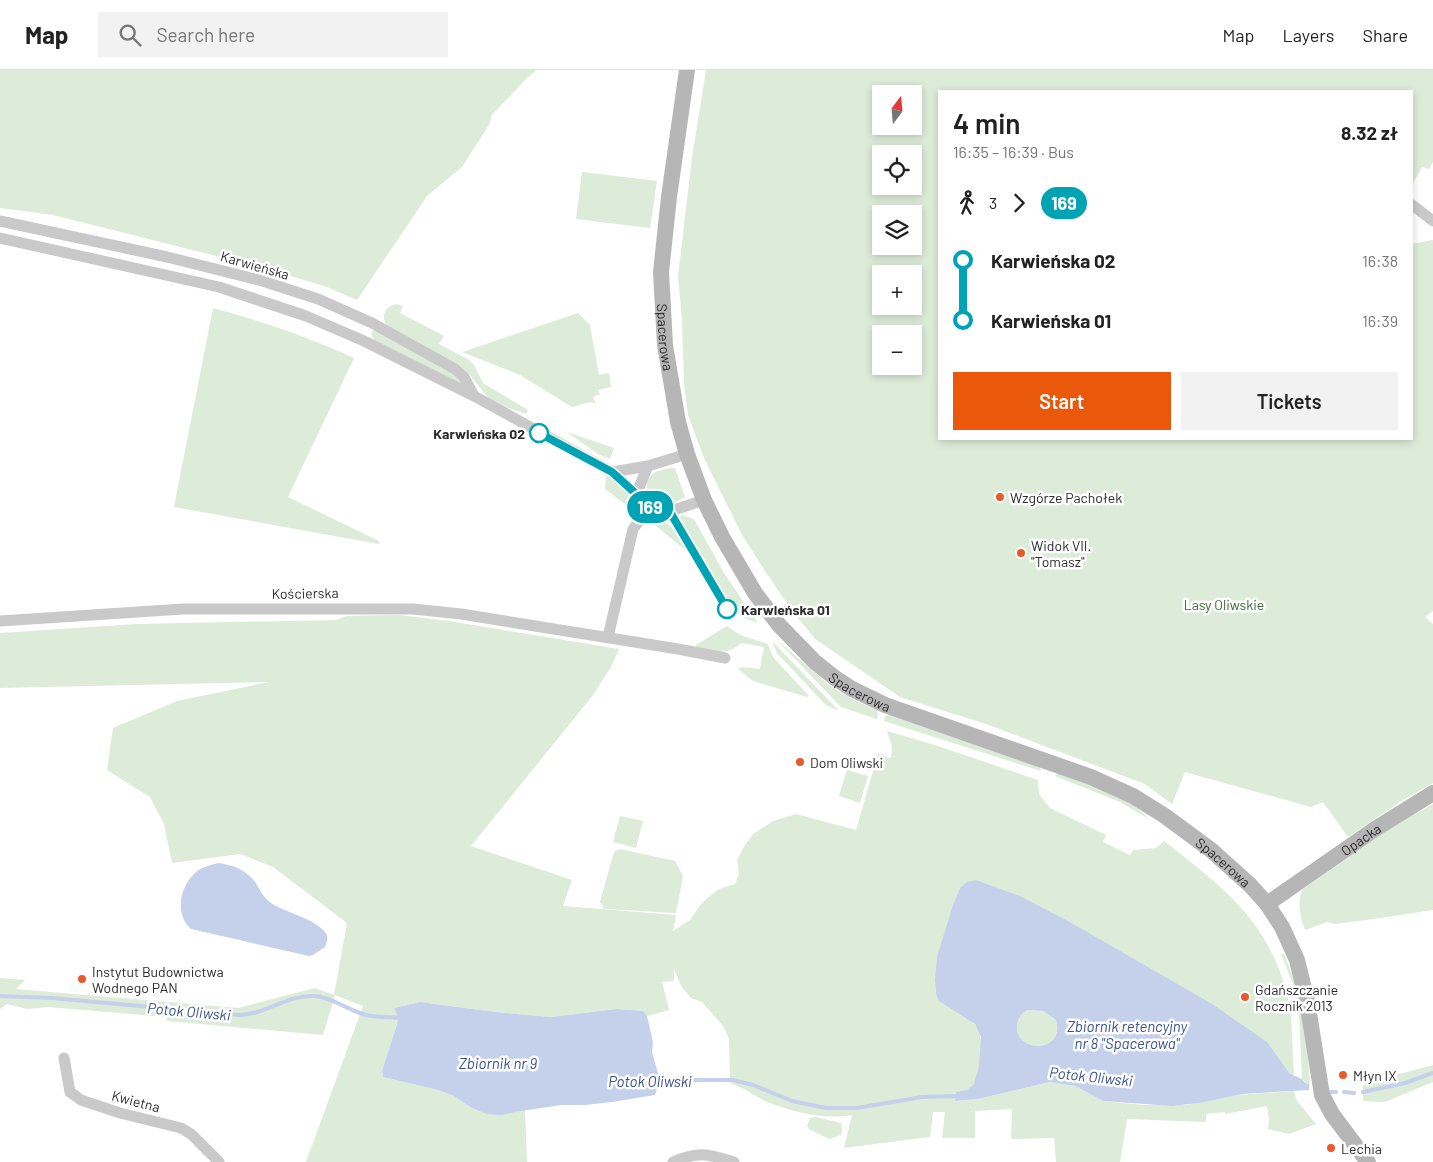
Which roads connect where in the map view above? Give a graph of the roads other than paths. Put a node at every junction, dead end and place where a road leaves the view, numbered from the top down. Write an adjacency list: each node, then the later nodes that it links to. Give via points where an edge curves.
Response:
1 (688, 70): 7 (main road, Spacerowa, via 668,197 661,272 665,346)
2 (1413, 206): 3 (street)
3 (1433, 221)
4 (0, 222): 6 (street, Karwieńska, via 167,257 318,299 454,369 464,377)
5 (0, 238): 6 (street, via 219,287 264,301 364,341)
6 (474, 396): 9 (street)
7 (687, 454): 8 (street); 11 (main road, Spacerowa)
8 (648, 466): 9 (street); 10 (street)
9 (612, 472): 10 (street)
10 (637, 492): 12 (street)
11 (704, 500): 12 (street, via 665,513); 17 (main road, Spacerowa, via 755,593 779,625 835,678 884,705 1067,768 1133,796 1211,850)
12 (650, 507): 14 (street, via 633,529)
13 (0, 621): 14 (street, Kościerska, via 183,609 381,608 461,614)
14 (608, 637): 15 (street, Kościerska)
15 (725, 658)
16 (1433, 793): 18 (main road, Opacka)
17 (1252, 887): 18 (main road); 19 (main road, Spacerowa)
18 (1289, 888): 19 (main road, Opacka)
19 (1267, 904): 24 (main road, Spacerowa, via 1297,960 1322,1095 1332,1114)
20 (64, 1058): 21 (street, Kwietna, via 70,1092 80,1100 181,1128)
21 (219, 1162)
22 (673, 1162): 23 (street, via 688,1155 702,1154)
23 (734, 1162)
24 (1368, 1162)

